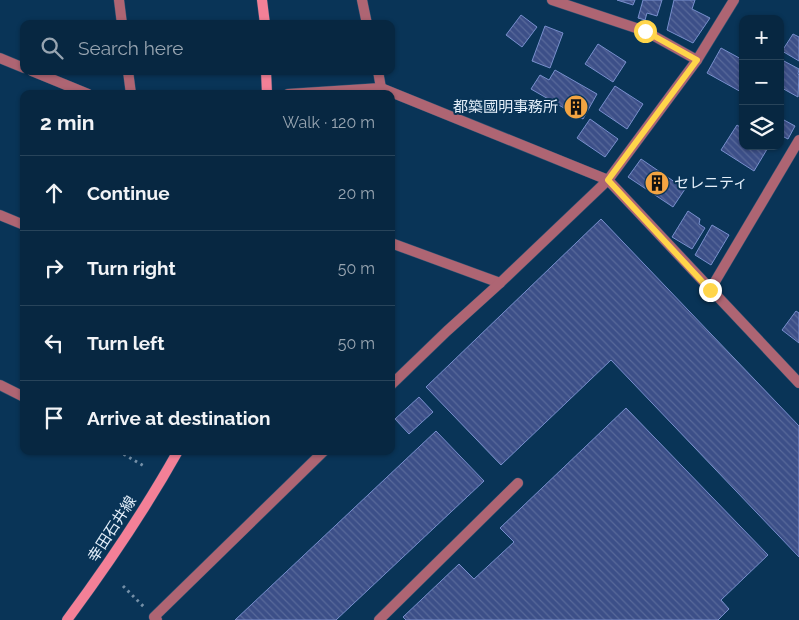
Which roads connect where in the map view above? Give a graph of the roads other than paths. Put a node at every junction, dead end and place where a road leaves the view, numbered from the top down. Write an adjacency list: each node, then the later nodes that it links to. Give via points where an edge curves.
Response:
1 (120, 0): 6 (street)
2 (262, 0): 7 (main road)
3 (362, 0): 8 (street)
4 (552, 0): 10 (street, via 645,31)
5 (734, 0): 10 (street)
6 (122, 20)
7 (264, 20)
8 (366, 20)
9 (0, 58): 11 (street)
10 (697, 60): 22 (street)
11 (20, 66)
12 (42, 75): 16 (street)
13 (129, 75): 17 (street)
14 (266, 75): 18 (main road)
15 (379, 75): 19 (street)
16 (78, 90)
17 (130, 90)
18 (267, 90)
19 (381, 90)
20 (395, 96): 22 (street)
21 (798, 142): 27 (street)
22 (608, 180): 26 (street); 27 (street)
23 (0, 215): 24 (street)
24 (20, 223)
25 (395, 244): 26 (street)
26 (500, 283): 28 (street)
27 (710, 290): 29 (street)
28 (395, 381)
29 (799, 383)
30 (0, 385): 31 (street)
31 (20, 396)
32 (176, 455): 36 (main road, 幸田石井線, via 105,569)
33 (320, 455): 35 (street)
34 (518, 483): 37 (street)
35 (155, 619)
36 (67, 620)
37 (379, 620)

